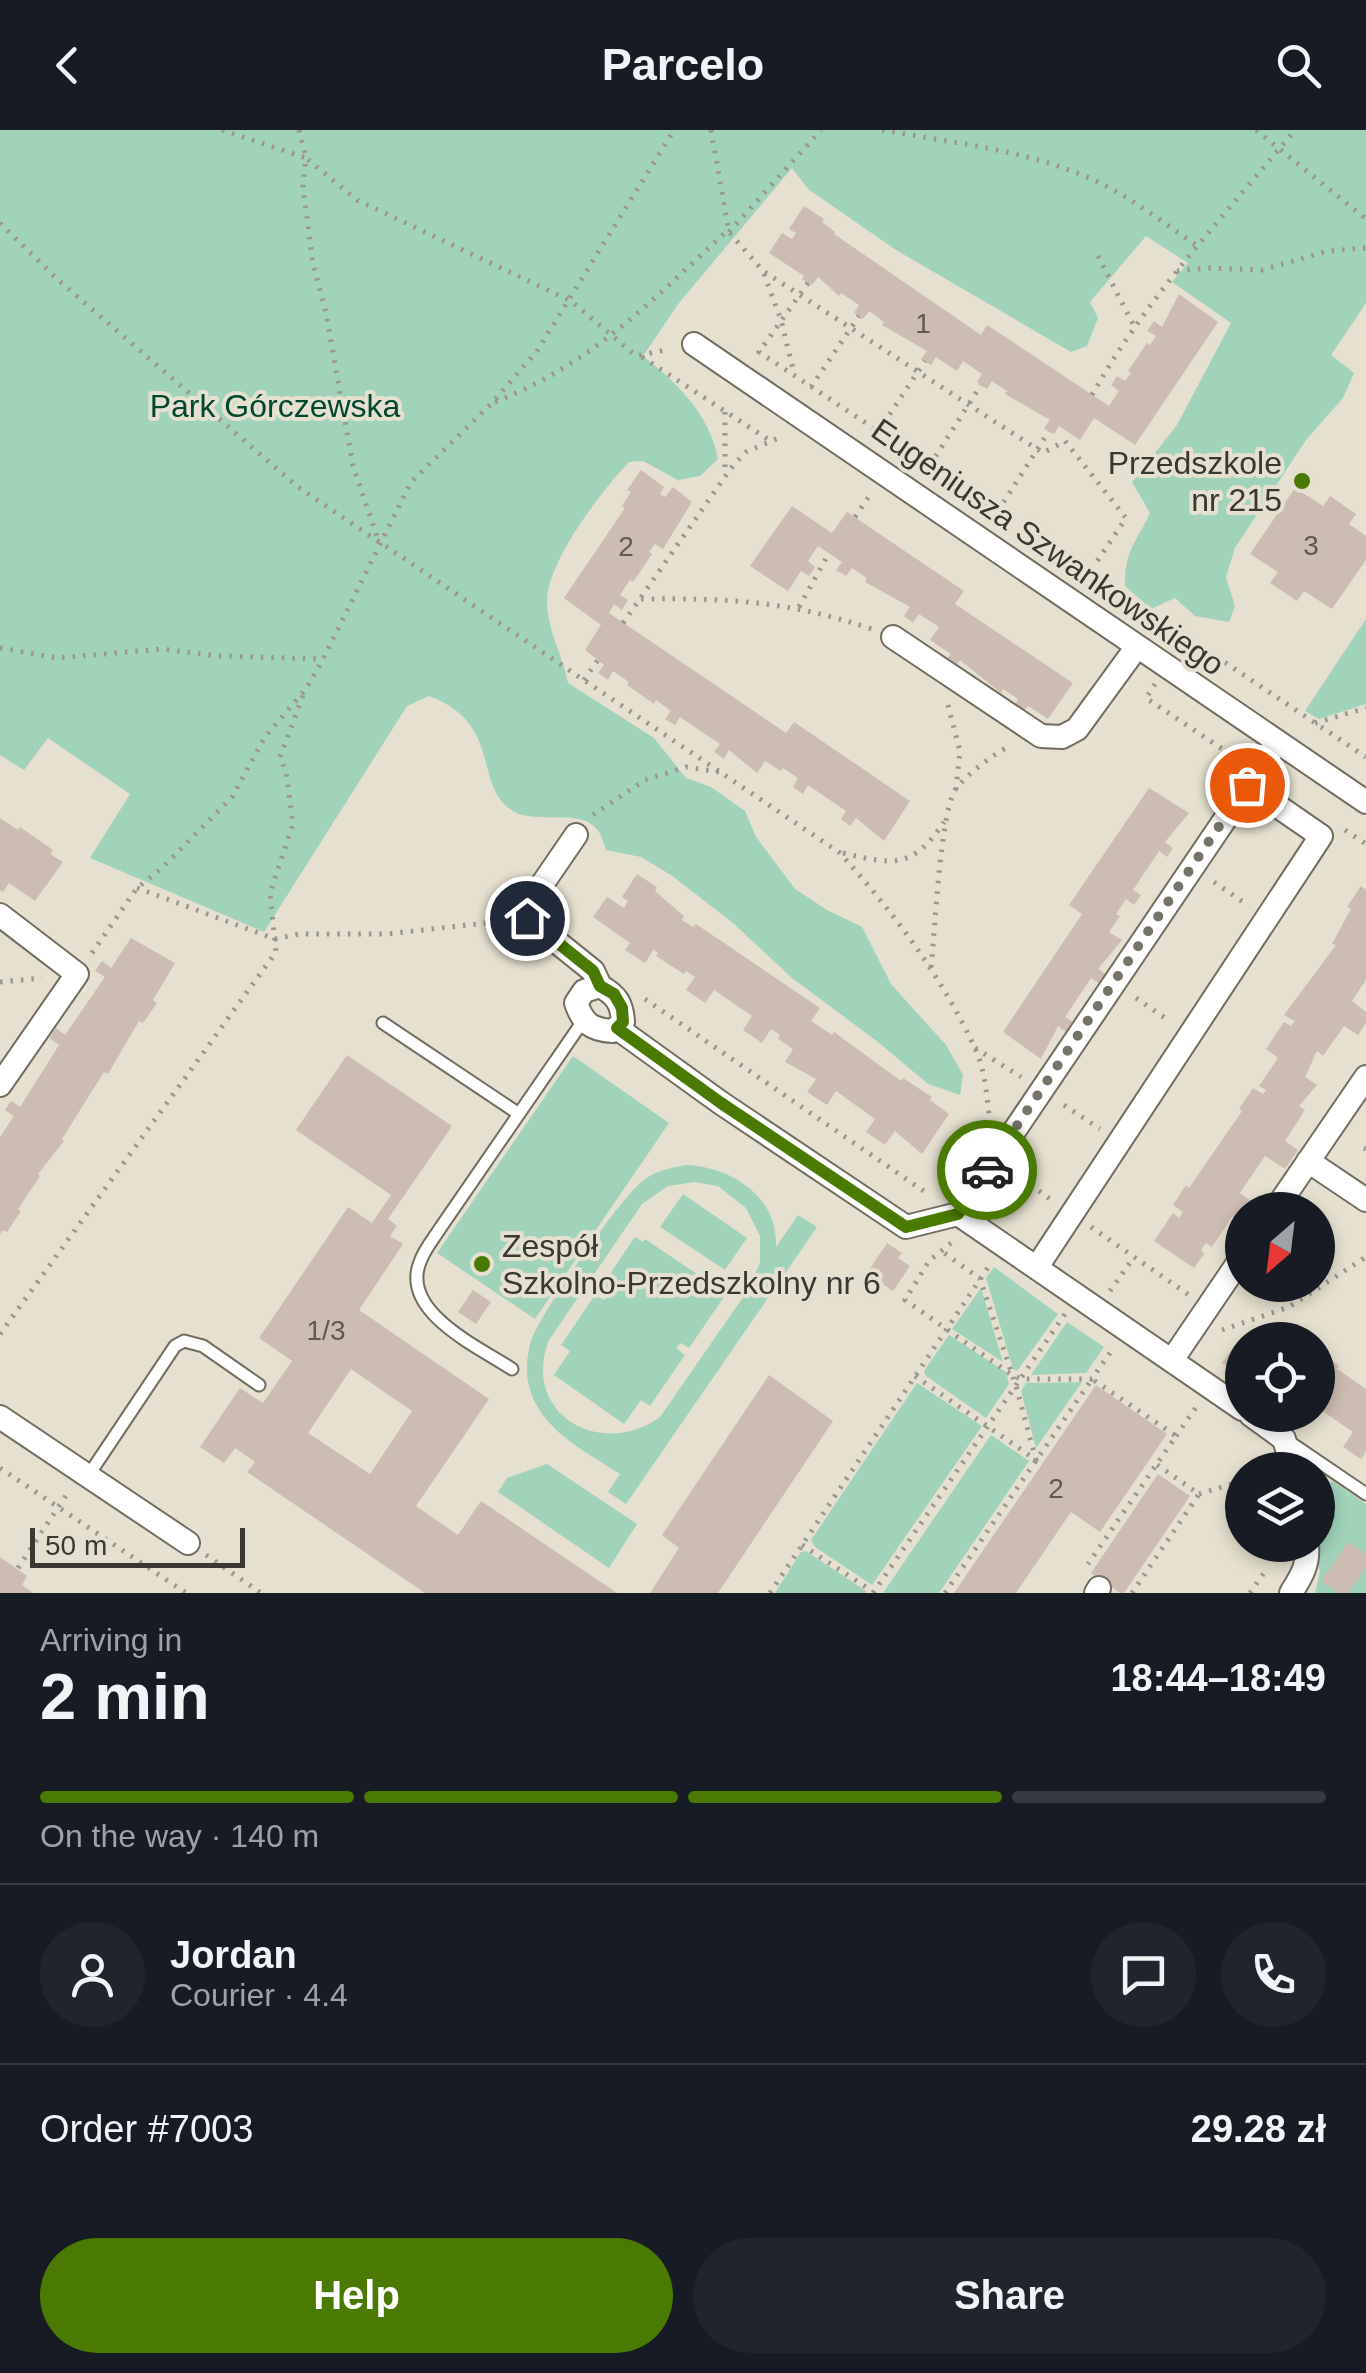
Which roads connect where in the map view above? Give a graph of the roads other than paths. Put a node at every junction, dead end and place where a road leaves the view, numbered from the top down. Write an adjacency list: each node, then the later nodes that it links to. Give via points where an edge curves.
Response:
1 (694, 344): 3 (street, Eugeniusza Szwankowskiego)
2 (893, 636): 3 (street, via 1041,736 1062,737 1078,728)
3 (1136, 648): 4 (street, Eugeniusza Szwankowskiego)
4 (1276, 744): 5 (street); 6 (street, Eugeniusza Szwankowskiego)
5 (1247, 785): 19 (street); 20 (street, via 1320,836)
6 (1366, 802)
7 (576, 836): 9 (street, via 528,905 527,918 593,971)
8 (0, 915): 14 (street, via 77,974)
9 (592, 988): 10 (street, via 576,1003); 12 (street, via 614,994 622,1008 623,1022)
10 (583, 1021): 12 (street, via 596,1030); 15 (lane)
11 (383, 1023): 15 (lane)
12 (615, 1029): 19 (street, via 906,1227)
13 (1366, 1076): 16 (street)
14 (0, 1084)
15 (519, 1114): 23 (lane, via 420,1260 416,1276 428,1310)
16 (1308, 1161): 17 (street); 18 (street)
17 (1287, 1192)
18 (1366, 1200)
19 (954, 1222): 20 (street)
20 (1037, 1266): 22 (street)
21 (1225, 1282): 22 (street)
22 (1172, 1360): 25 (street)
23 (512, 1369)
24 (259, 1384): 30 (lane, via 203,1346 184,1341)
25 (1225, 1397)
26 (0, 1417): 30 (street)
27 (1274, 1432): 28 (street)
28 (1284, 1439): 29 (street); 31 (lane)
29 (1287, 1452)
30 (88, 1476): 32 (street)
31 (1366, 1494)
32 (188, 1543)
33 (1307, 1562): 34 (street)
34 (1290, 1593)

